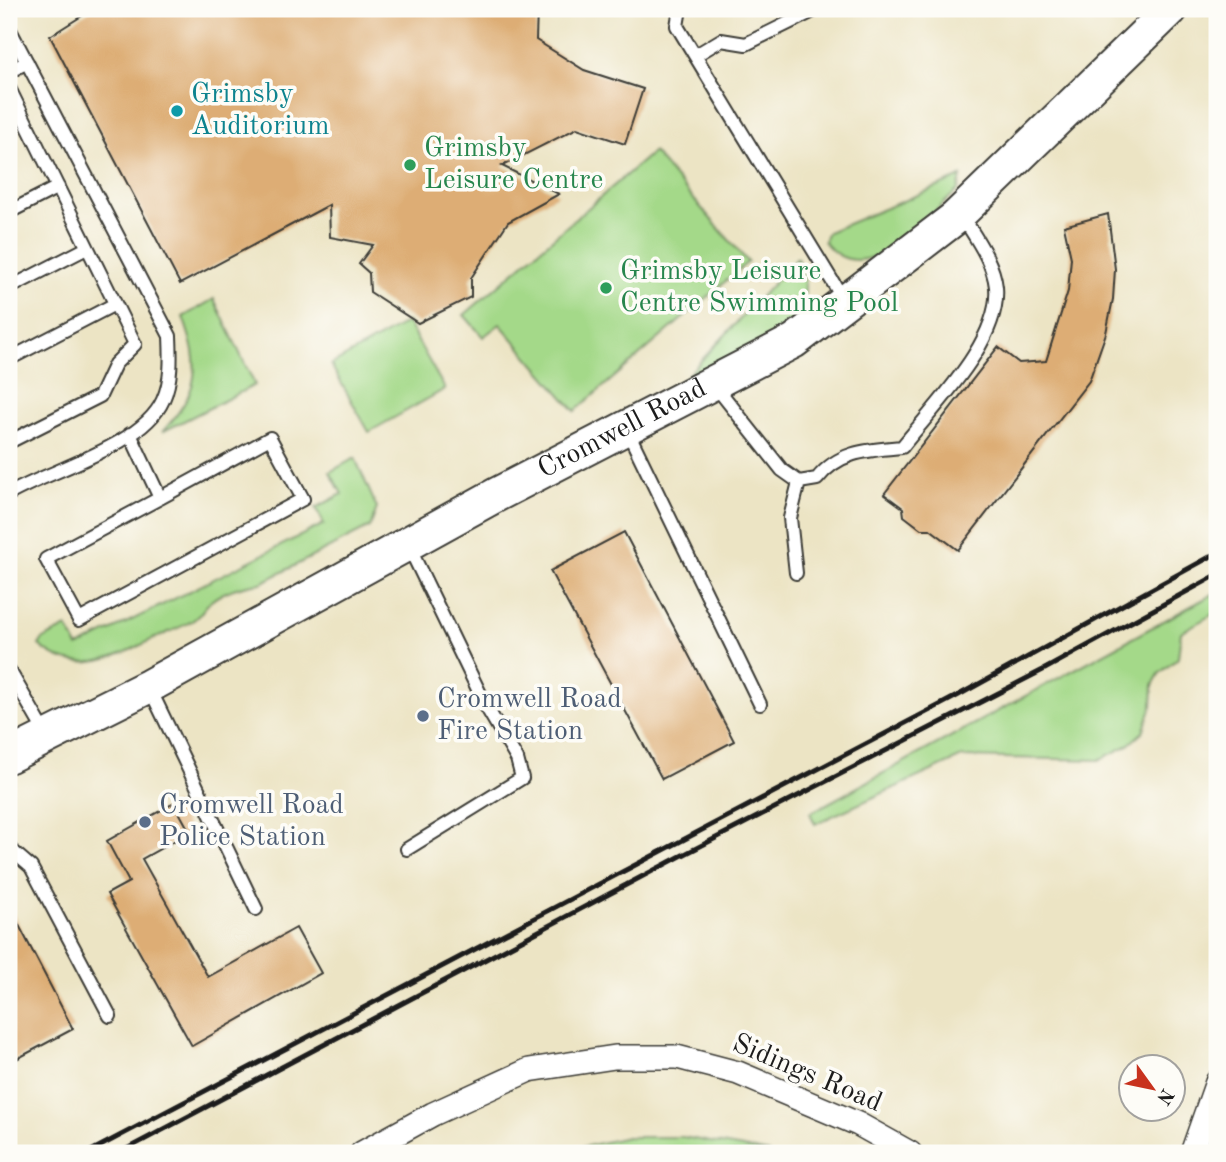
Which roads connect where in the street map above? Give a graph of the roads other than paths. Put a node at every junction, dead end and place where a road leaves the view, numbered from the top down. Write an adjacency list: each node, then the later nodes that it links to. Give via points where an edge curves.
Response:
1 (680, 9): 5 (lane, via 677,26)
2 (817, 9): 5 (lane, via 746,44 722,40)
3 (1171, 9): 11 (street, Cromwell Road)
4 (9, 28): 6 (lane)
5 (696, 55): 14 (lane)
6 (27, 62): 7 (lane); 19 (lane, via 170,337 172,368 163,401 147,422)
7 (9, 72)
8 (9, 88): 9 (lane)
9 (58, 187): 10 (lane); 12 (lane)
10 (9, 212)
11 (961, 213): 14 (street, Cromwell Road); 21 (lane, via 985,254 996,288 994,315 981,345 902,447 863,451 830,463 817,480)
12 (87, 248): 13 (lane); 15 (lane)
13 (9, 288)
14 (845, 302): 17 (street, Cromwell Road, via 794,341)
15 (115, 304): 16 (lane); 20 (lane, via 135,344 115,364 100,396)
16 (9, 359)
17 (712, 383): 18 (street, Cromwell Road); 21 (lane, via 782,470)
18 (627, 429): 24 (street, Cromwell Road); 28 (lane)
19 (130, 434): 22 (lane); 23 (lane)
20 (9, 442)
21 (799, 482): 25 (lane, via 790,518)
22 (9, 494)
23 (160, 498): 23 (lane, via 270,438 303,499 79,620 46,559)
24 (408, 545): 27 (street, Cromwell Road); 32 (lane, via 487,708 517,759 522,778)
25 (796, 573)
26 (9, 670): 29 (lane)
27 (149, 686): 29 (street, Cromwell Road); 33 (lane)
28 (761, 704)
29 (47, 736): 30 (street, Cromwell Road)
30 (9, 756)
31 (9, 848): 34 (lane, via 31,867)
32 (407, 849)
33 (256, 909)
34 (110, 1016)
35 (1217, 1082): 38 (street)
36 (362, 1153): 37 (street, Sidings Road, via 529,1070 615,1057 652,1057 677,1058 738,1073 858,1124)
37 (910, 1153)
38 (1192, 1153)

